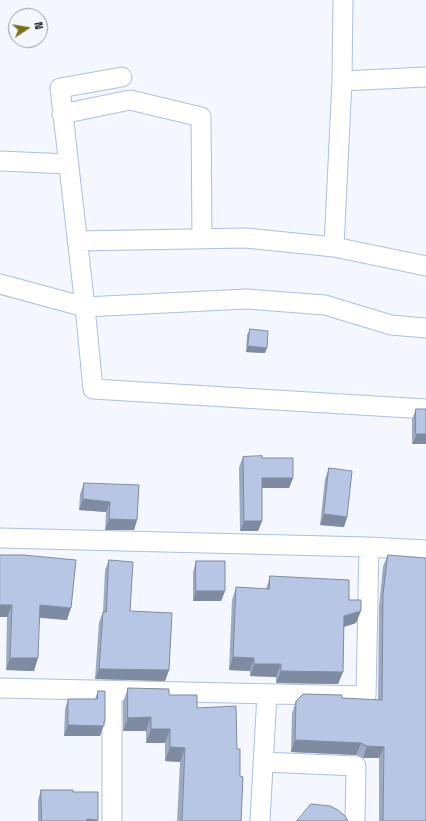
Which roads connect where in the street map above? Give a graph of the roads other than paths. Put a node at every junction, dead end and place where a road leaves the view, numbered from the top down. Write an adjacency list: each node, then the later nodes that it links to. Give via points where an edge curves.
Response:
1 (343, 0): 4 (street)
2 (426, 77): 4 (street)
3 (122, 78): 5 (street, via 60,88)
4 (342, 81): 10 (street)
5 (62, 114): 7 (street); 8 (street, via 130,100 201,117)
6 (0, 161): 7 (street)
7 (68, 164): 9 (street)
8 (202, 239): 9 (street); 10 (street, via 246,238)
9 (77, 241): 13 (street)
10 (334, 247): 11 (street)
11 (426, 266)
12 (0, 284): 13 (street)
13 (85, 307): 14 (street, via 246,299 325,306 391,325); 15 (street, via 93,389)
14 (426, 328)
15 (426, 409)
16 (0, 538): 17 (street)
17 (369, 547): 18 (street); 21 (street, via 366,696)
18 (426, 550)
19 (0, 688): 20 (street)
20 (112, 691): 21 (street); 23 (street)
21 (267, 694): 22 (street)
22 (262, 762): 24 (street); 25 (street, via 356,766)
23 (112, 821)
24 (260, 821)
25 (355, 821)

